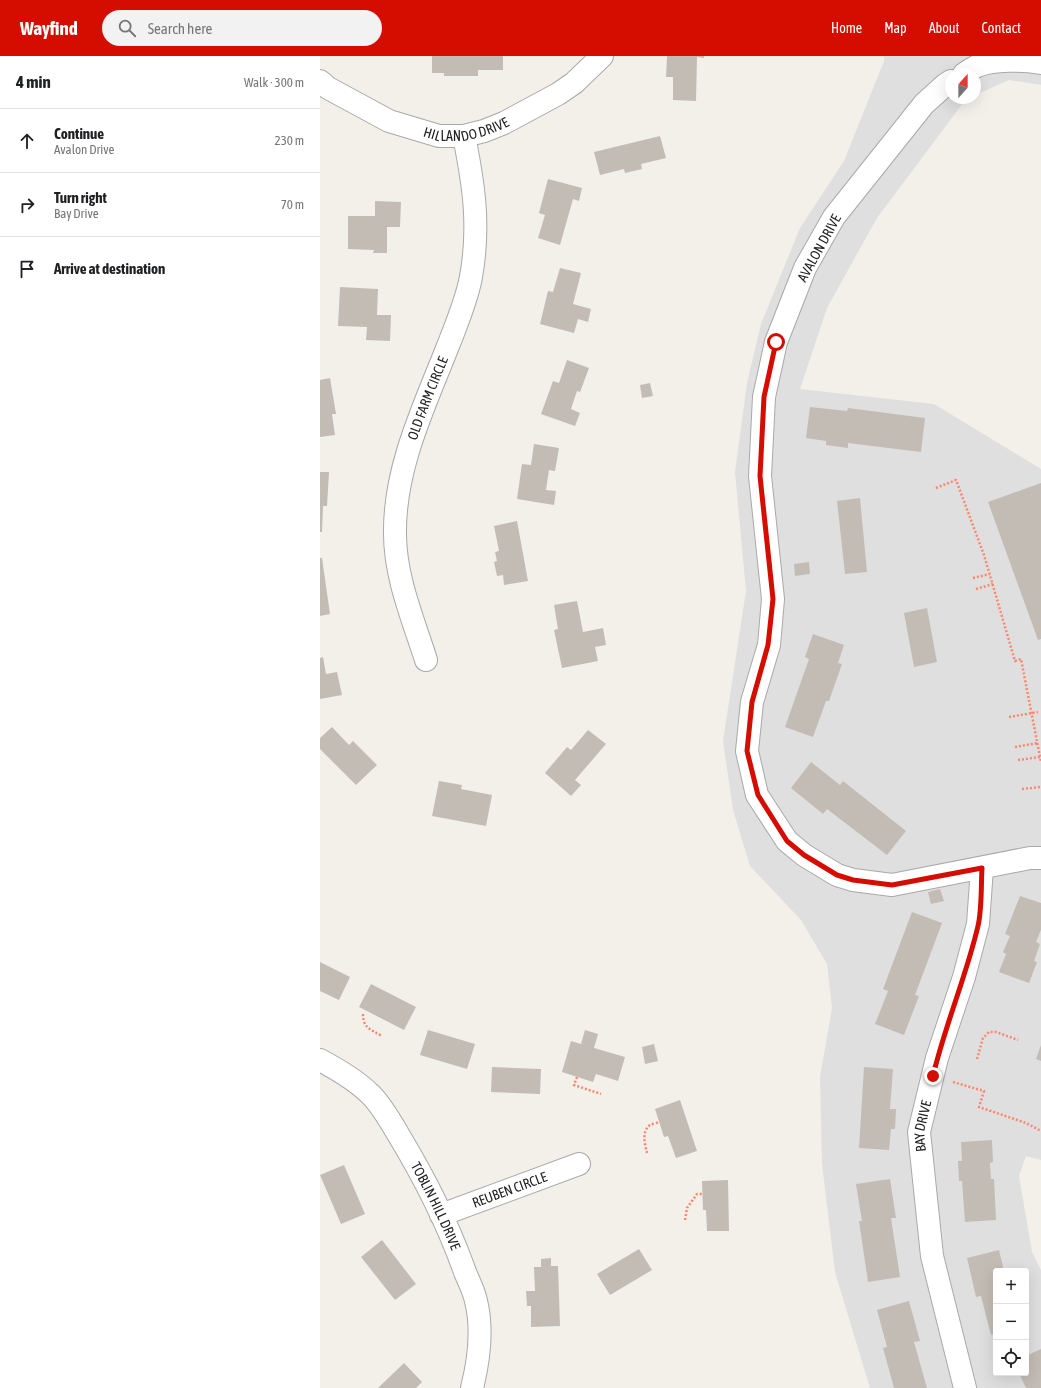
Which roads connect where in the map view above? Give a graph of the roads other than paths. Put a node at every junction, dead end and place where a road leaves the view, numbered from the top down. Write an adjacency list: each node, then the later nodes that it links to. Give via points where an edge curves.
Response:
1 (602, 56): 6 (street, HILLANDO DRIVE, via 574,83 558,94 504,123)
2 (1041, 64): 3 (street, via 1027,61 995,62)
3 (973, 68)
4 (320, 81): 6 (street, HILLANDO DRIVE, via 328,88 389,121 439,136)
5 (945, 85): 9 (street, AVALON DRIVE, via 924,104 834,217 805,268 776,342 764,397 760,476 773,599 768,645 752,702 747,751 758,795 787,841 804,855 837,875 853,880 892,885)
6 (464, 136): 7 (street, OLD FARM CIRCLE, via 476,207 471,278 456,325 410,444 395,511 397,563)
7 (426, 660)
8 (1041, 858): 9 (street, AVALON DRIVE)
9 (982, 868): 14 (street, BAY DRIVE, via 978,924 964,977 937,1058 919,1132 932,1256)
10 (320, 1060): 12 (street, TOBLIN HILL DRIVE, via 371,1094 409,1152)
11 (579, 1164): 12 (street, REUBEN CIRCLE)
12 (441, 1215): 13 (street, TOBLIN HILL DRIVE, via 458,1251 476,1301 480,1331 477,1368)
13 (472, 1388)
14 (964, 1388)

